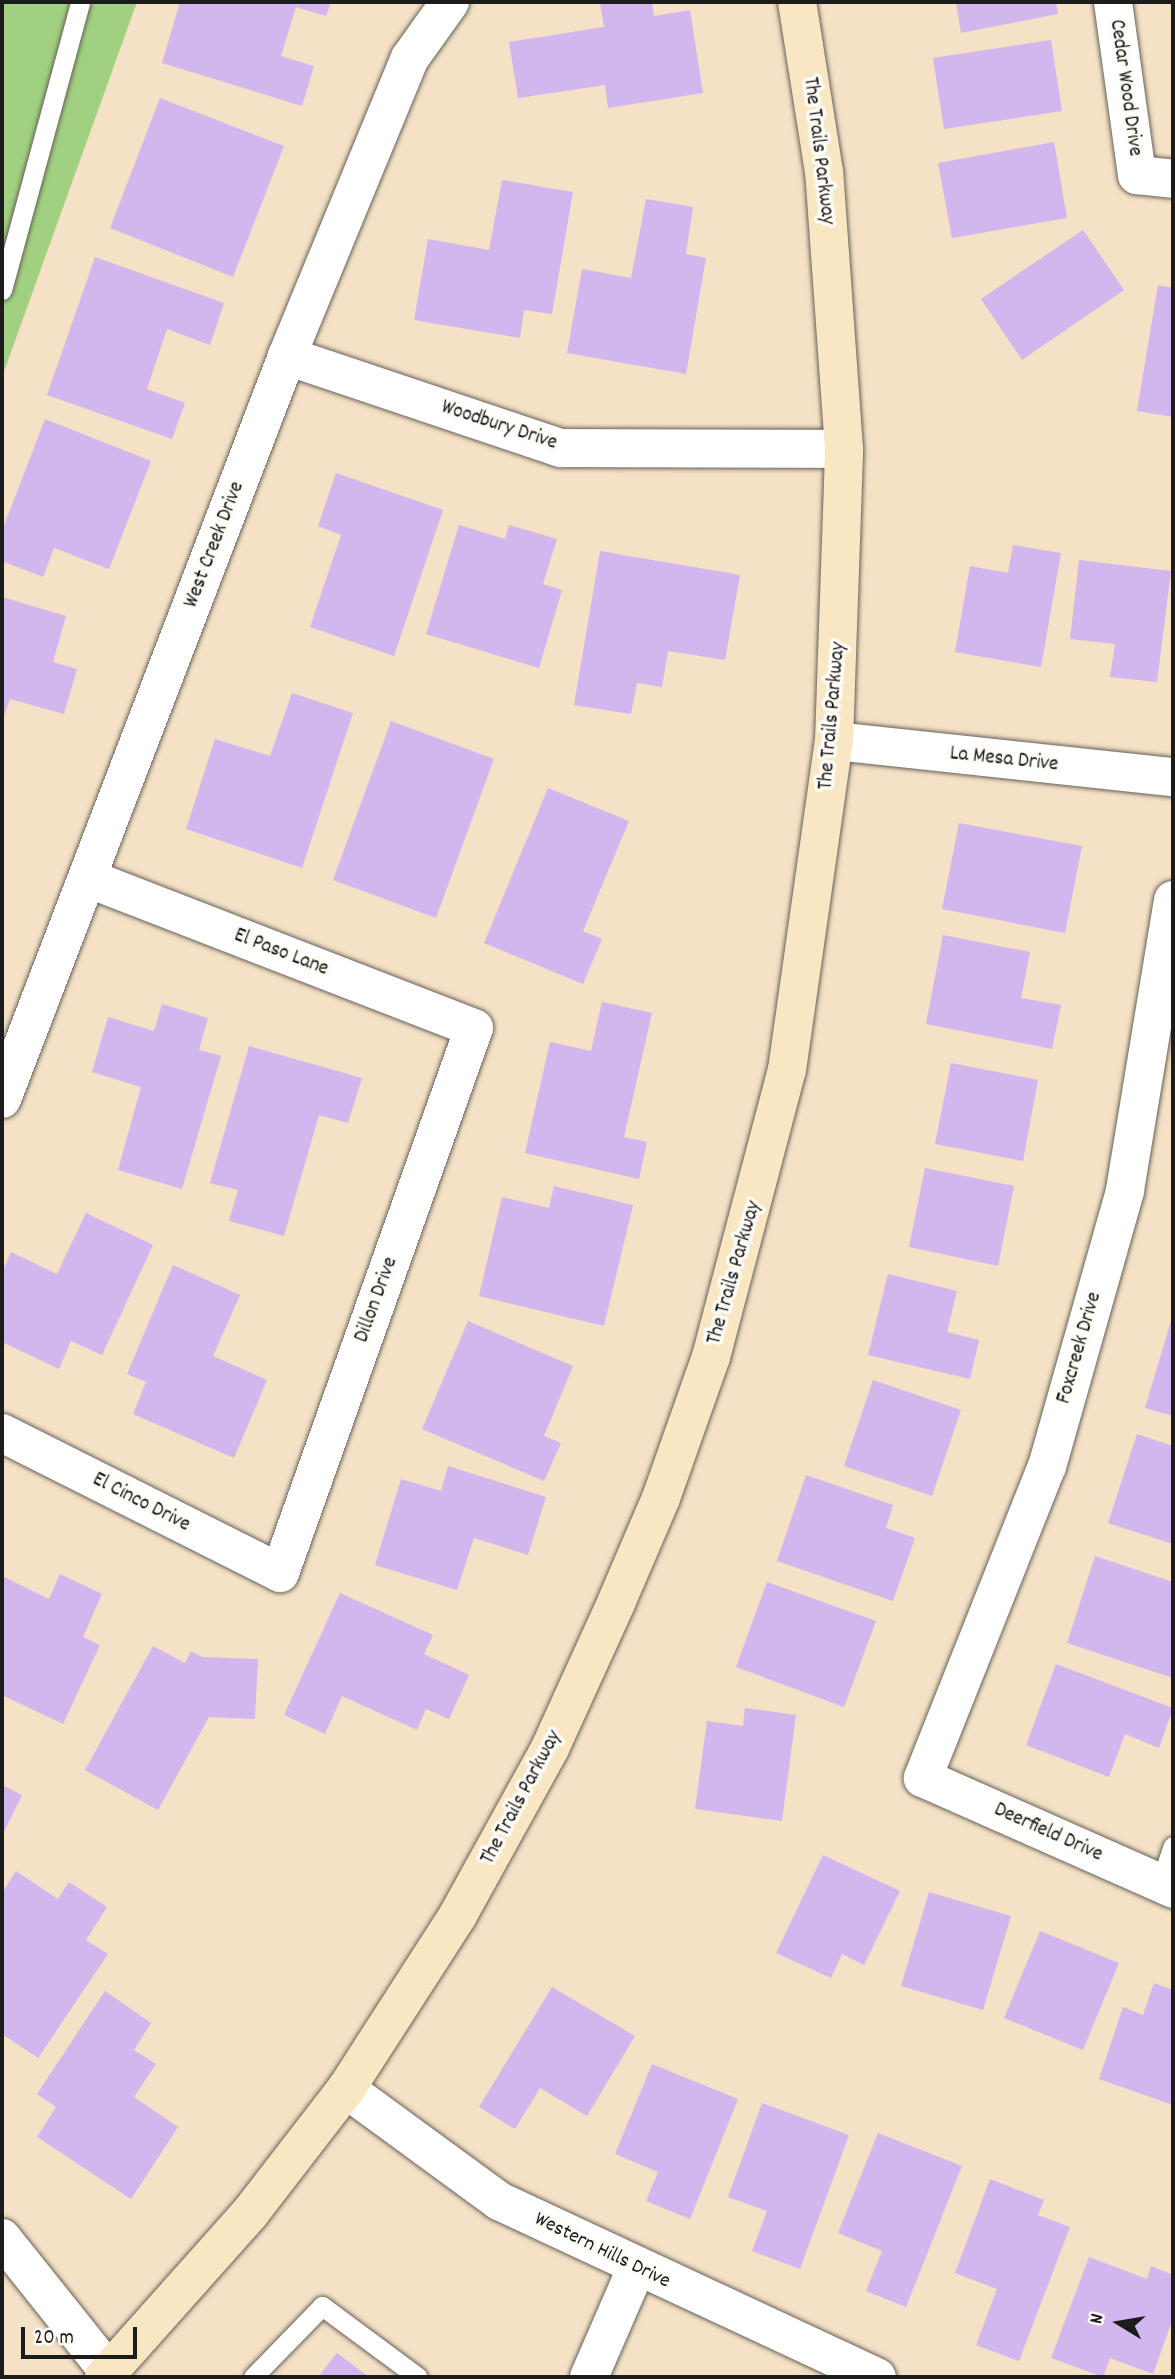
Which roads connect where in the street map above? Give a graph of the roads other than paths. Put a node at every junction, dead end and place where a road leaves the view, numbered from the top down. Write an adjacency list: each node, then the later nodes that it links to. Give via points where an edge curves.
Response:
1 (80, 2): 6 (lane)
2 (450, 2): 7 (street, West Creek Drive, via 410,58)
3 (797, 2): 8 (street, The Trails Parkway, via 824,172)
4 (1113, 2): 5 (street, Cedar Wood Drive)
5 (1155, 177)
6 (2, 290)
7 (287, 356): 8 (street, Woodbury Drive, via 561,448); 11 (street, West Creek Drive)
8 (844, 449): 9 (street, The Trails Parkway)
9 (834, 741): 10 (street, La Mesa Drive); 20 (street, The Trails Parkway, via 787,1070 711,1357 661,1498 550,1748 458,1915)
10 (1173, 778)
11 (88, 878): 13 (street, El Paso Lane); 14 (street, West Creek Drive)
12 (1173, 900): 17 (street, Foxcreek Drive, via 1118,1217 1047,1465)
13 (474, 1028): 16 (street, Dillon Drive)
14 (2, 1099)
15 (2, 1433): 16 (street, El Cinco Drive)
16 (280, 1573)
17 (923, 1778): 19 (street, Deerfield Drive)
18 (1173, 1846): 19 (lane)
19 (1167, 1886)
20 (346, 2089): 22 (street, Western Hills Drive, via 499,2201); 23 (street, The Trails Parkway, via 250,2213)
21 (2, 2238): 23 (street)
22 (636, 2269): 26 (street); 27 (street, Western Hills Drive)
23 (106, 2375)
24 (253, 2377): 25 (lane, via 322,2306)
25 (418, 2377)
26 (589, 2377)
27 (877, 2377)

